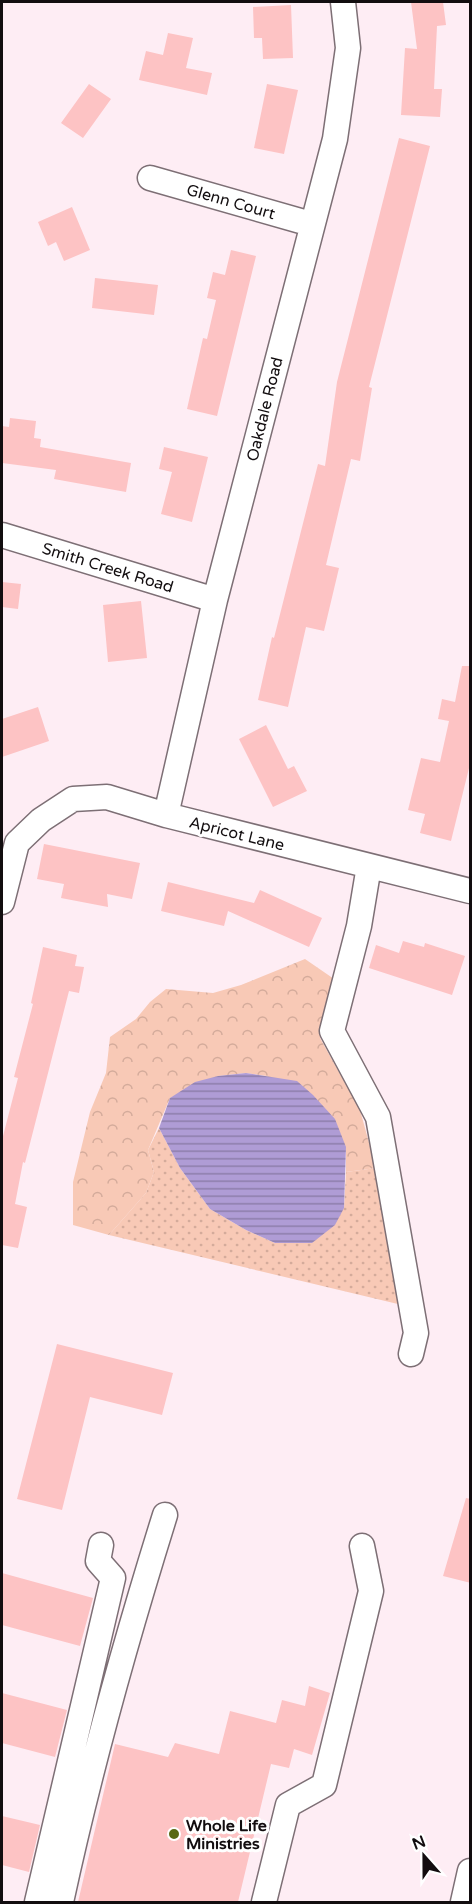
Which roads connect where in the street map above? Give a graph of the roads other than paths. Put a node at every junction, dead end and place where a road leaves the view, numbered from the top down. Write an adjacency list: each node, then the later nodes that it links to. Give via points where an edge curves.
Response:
1 (344, 2): 3 (street, Oakdale Road, via 348,48 334,139)
2 (150, 178): 3 (street, Glenn Court)
3 (312, 224): 5 (street, Oakdale Road)
4 (2, 535): 5 (street, Smith Creek Road)
5 (215, 600): 6 (street, Oakdale Road)
6 (166, 815): 7 (street, Apricot Lane); 9 (street, Apricot Lane, via 107,797 73,799 41,820 17,843)
7 (369, 866): 8 (street, Apricot Lane); 10 (street, via 359,926 332,1031 378,1117 416,1333)
8 (471, 891)
9 (2, 902)
10 (411, 1354)
11 (165, 1515): 16 (street, via 110,1703)
12 (101, 1545): 15 (street, via 98,1561 113,1578)
13 (362, 1546): 17 (street, via 371,1591 324,1785 288,1805)
14 (471, 1871): 18 (street)
15 (37, 1902)
16 (61, 1902)
17 (264, 1902)
18 (463, 1902)

